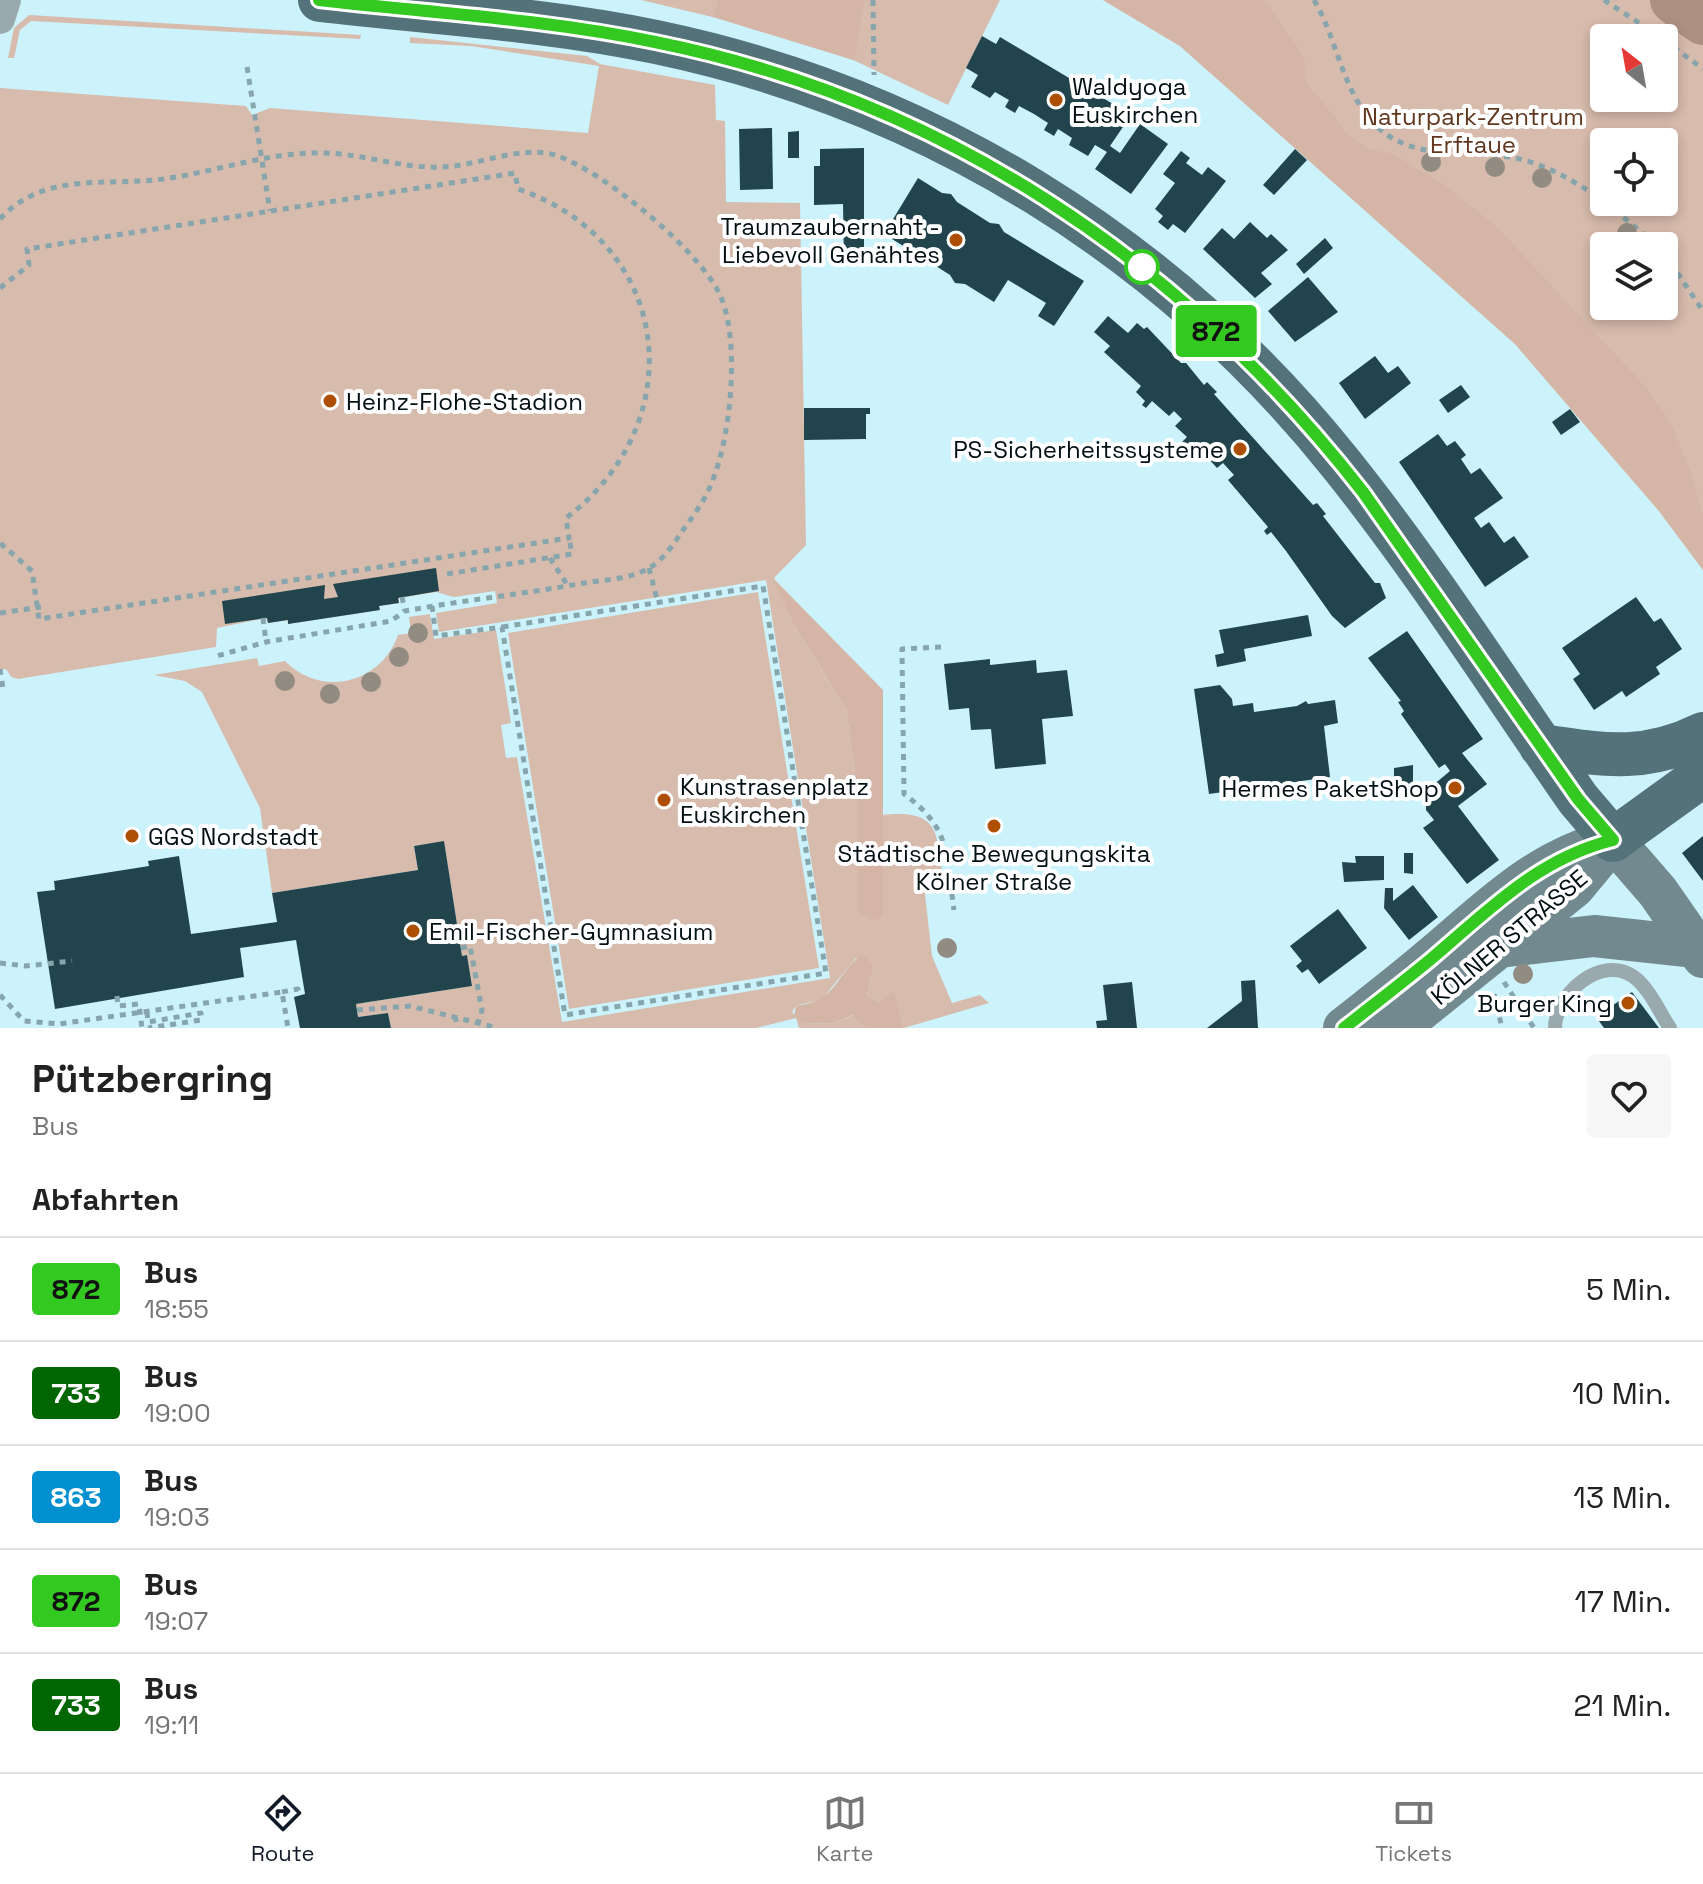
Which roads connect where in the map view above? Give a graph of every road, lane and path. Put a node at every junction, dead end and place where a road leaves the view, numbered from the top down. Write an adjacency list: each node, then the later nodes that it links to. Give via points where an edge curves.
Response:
1 (6, 0): 6 (street)
2 (320, 0): 45 (main road, via 559,24 710,55 874,107 989,164 1161,283 1286,402 1363,492)
3 (873, 0): 11 (path)
4 (1314, 0): 13 (path, via 1358,101 1390,137 1418,149 1510,157)
5 (1604, 0): 7 (path)
6 (0, 19)
7 (1640, 24)
8 (1678, 50): 10 (path)
9 (247, 67): 12 (path)
10 (1703, 69)
11 (874, 70)
12 (263, 158): 14 (path); 16 (path, via 166,179 71,182 17,203); 25 (path, via 332,153 441,168 552,154 589,173 686,247 715,286 728,324 726,423 720,458 703,501)
13 (1590, 192)
14 (270, 211): 19 (path, via 27,249 29,265); 21 (path, via 515,173 518,189 579,219 611,251 631,283 645,321 648,390 641,421 620,463 566,518)
15 (1622, 216): 17 (path)
16 (0, 219)
17 (1641, 232)
18 (1678, 274): 20 (path)
19 (0, 288)
20 (1703, 311)
21 (569, 538): 23 (path, via 572,554); 24 (path)
22 (0, 543): 34 (path, via 32,571)
23 (550, 558): 27 (path); 29 (path)
24 (396, 564): 26 (path); 28 (path)
25 (649, 568): 29 (path); 32 (path)
26 (399, 574)
27 (447, 574)
28 (257, 585): 30 (path); 34 (path, via 39,619)
29 (568, 586): 33 (path)
30 (259, 595)
31 (402, 597): 35 (path)
32 (658, 603): 38 (path); 38 (path, via 763,586 826,973 565,1015)
33 (432, 606): 35 (path); 38 (path, via 436,636)
34 (39, 607): 36 (path)
35 (405, 611): 39 (path, via 391,621)
36 (0, 613)
37 (263, 618): 39 (path)
38 (502, 627)
39 (266, 642): 41 (path)
40 (941, 647): 48 (path, via 902,649 904,794 939,827)
41 (217, 656)
42 (0, 669): 43 (path)
43 (3, 689)
44 (1703, 734): 45 (main road, via 1633,757)
45 (1541, 746): 47 (main road)
46 (1703, 775): 47 (main road, KÖLNER STRASSE)
47 (1613, 840): 50 (street, via 1658,892); 53 (street, KÖLNER STRASSE, via 1574,887); 69 (street, KÖLNER STRASSE, via 1554,861 1476,917)
48 (954, 910)
49 (461, 948): 63 (path, via 470,946 482,1010)
50 (1699, 952): 53 (street, via 1594,936)
51 (72, 961): 52 (path)
52 (0, 963)
53 (1494, 965): 70 (street, KÖLNER STRASSE); 71 (path); 72 (path)
54 (282, 992): 56 (path, via 298,989); 61 (path); 66 (path)
55 (0, 995): 61 (path, via 24,1021 59,1024)
56 (300, 995)
57 (117, 996): 61 (path, via 118,1006 139,1004)
58 (408, 996): 59 (path)
59 (410, 1006): 60 (path); 62 (path)
60 (357, 1010)
61 (143, 1013): 64 (path, via 148,1022 201,1013 201,1020); 65 (path)
62 (455, 1016): 63 (path); 67 (path)
63 (479, 1021): 68 (path)
64 (174, 1026): 65 (path)
65 (145, 1028)
66 (288, 1028)
67 (458, 1028)
68 (498, 1028)
69 (1344, 1028)
70 (1398, 1028)
71 (1502, 1028)
72 (1534, 1028)
73 (1555, 1028): 74 (lane, via 1555,1016 1568,993 1589,978 1621,972 1634,977)
74 (1670, 1028)

